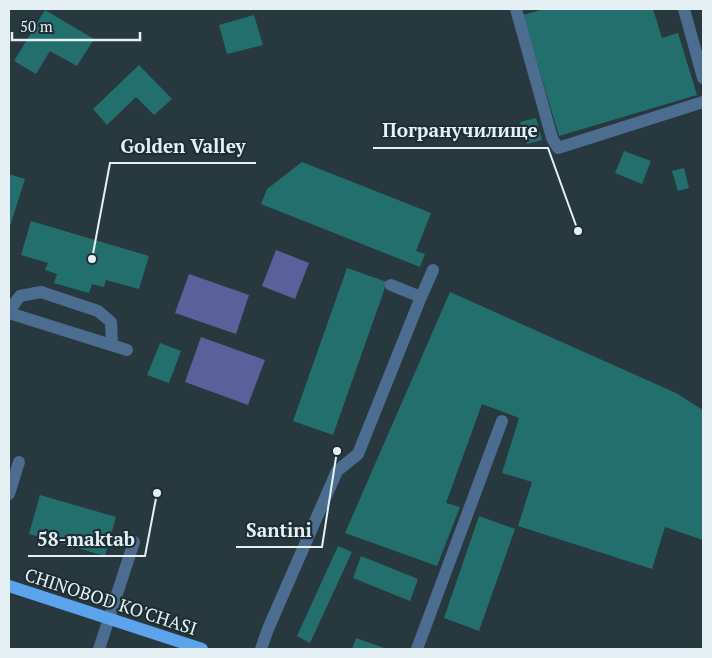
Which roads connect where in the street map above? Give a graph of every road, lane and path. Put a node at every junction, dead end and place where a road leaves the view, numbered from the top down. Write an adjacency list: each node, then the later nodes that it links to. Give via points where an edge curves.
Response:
1 (516, 9): 4 (lane, via 552,138 558,148)
2 (684, 9): 3 (lane)
3 (703, 78)
4 (703, 102)
5 (433, 270): 7 (lane)
6 (392, 285): 7 (lane)
7 (421, 297): 19 (lane, via 358,454 337,471)
8 (9, 312): 9 (lane); 9 (lane, via 20,296 41,292 98,311 111,322)
9 (112, 345): 10 (lane)
10 (127, 350)
11 (502, 421): 20 (lane)
12 (19, 462): 13 (lane)
13 (9, 494)
14 (134, 542): 16 (lane)
15 (9, 586): 16 (main road, CHINOBOD KO'CHASI)
16 (109, 619): 17 (lane); 18 (main road, CHINOBOD KO'CHASI)
17 (99, 649)
18 (202, 649)
19 (261, 649)
20 (417, 649)

